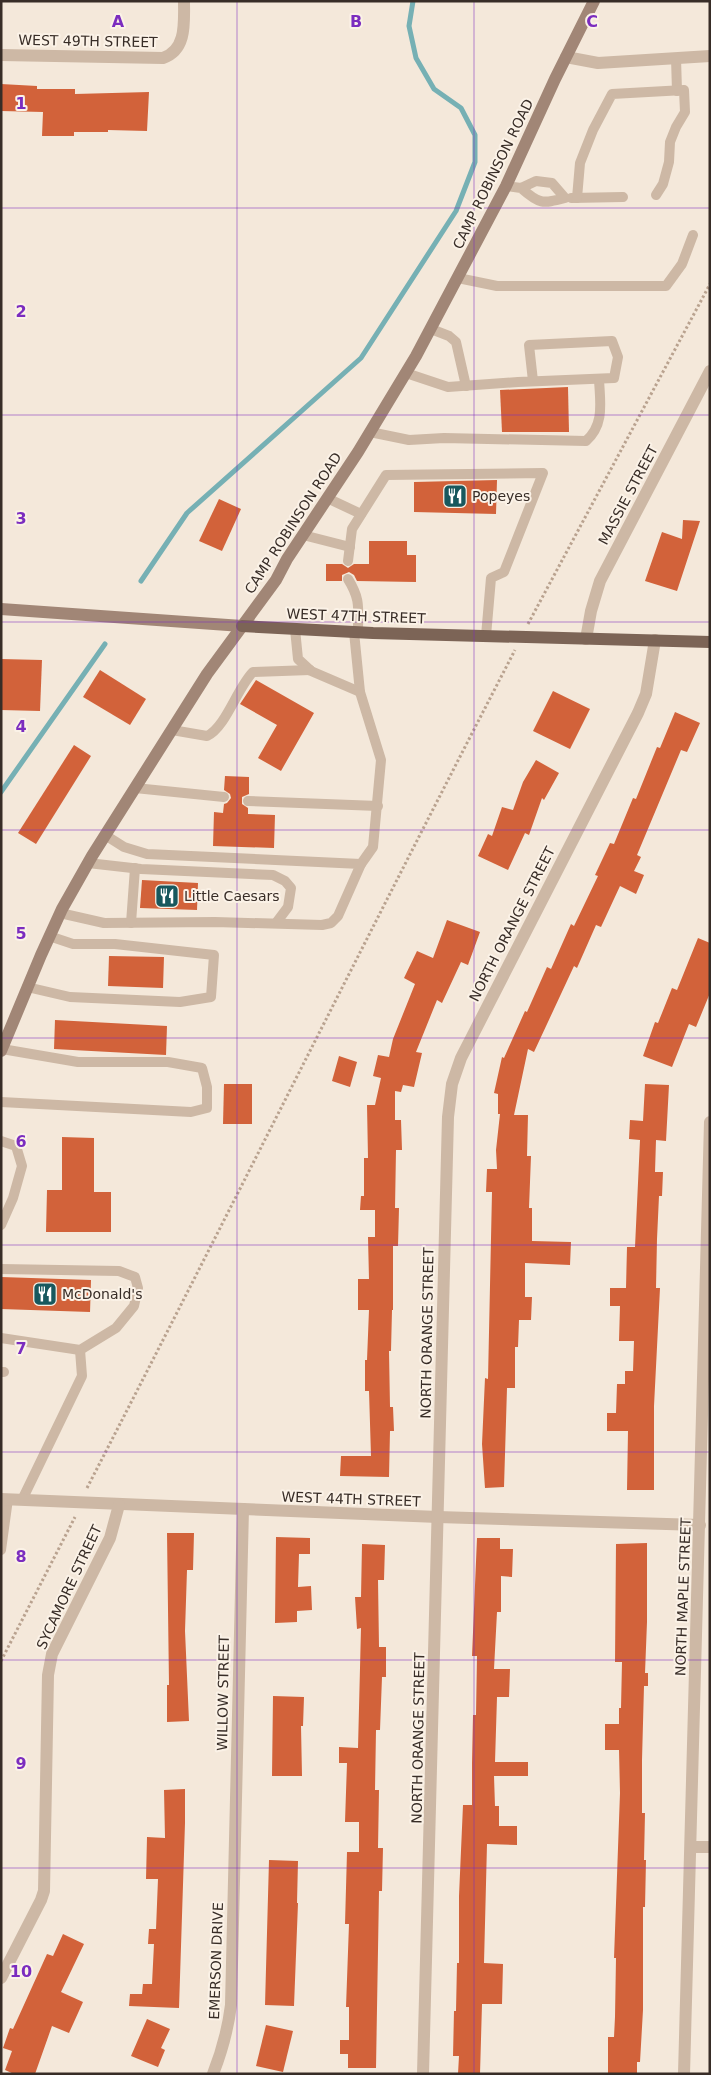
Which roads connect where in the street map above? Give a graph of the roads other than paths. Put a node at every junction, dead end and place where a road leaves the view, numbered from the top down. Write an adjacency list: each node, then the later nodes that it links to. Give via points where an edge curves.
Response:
1 (184, 1): 3 (street, WEST 49TH STREET, via 180,44 174,53 163,58)
2 (594, 1): 5 (main road, CAMP ROBINSON ROAD)
3 (1, 55)
4 (710, 56): 6 (street)
5 (566, 57): 6 (street, via 598,63); 8 (main road, CAMP ROBINSON ROAD)
6 (676, 58): 7 (lane)
7 (681, 91): 10 (lane, via 685,112 670,142 669,162); 13 (lane, via 612,94 580,163)
8 (506, 186): 9 (lane); 15 (main road, CAMP ROBINSON ROAD)
9 (521, 188): 12 (lane, via 535,201 547,203); 12 (lane, via 536,181 552,183)
10 (656, 195)
11 (623, 197): 13 (lane)
12 (565, 198): 13 (lane)
13 (577, 198)
14 (693, 235): 15 (lane, via 682,264 666,286 497,286)
15 (458, 278): 16 (main road, CAMP ROBINSON ROAD)
16 (431, 329): 18 (main road, CAMP ROBINSON ROAD); 21 (lane, via 456,342)
17 (710, 371): 34 (street, MASSIE STREET, via 600,581 590,611)
18 (406, 373): 21 (lane, via 448,387); 22 (main road, CAMP ROBINSON ROAD)
19 (599, 379): 20 (lane); 20 (lane, via 614,378 618,356 612,341 529,345); 22 (lane, via 601,418 593,435 586,440 408,440)
20 (532, 381): 21 (lane)
21 (466, 386)
22 (370, 432): 23 (main road, CAMP ROBINSON ROAD)
23 (328, 498): 24 (lane); 25 (main road, CAMP ROBINSON ROAD)
24 (361, 514): 26 (lane, via 352,529); 33 (lane, via 386,475 543,473 504,572 491,578)
25 (303, 535): 26 (lane); 30 (main road, CAMP ROBINSON ROAD, via 276,580)
26 (350, 547): 27 (lane)
27 (348, 561)
28 (348, 579): 32 (lane, via 359,604)
29 (1, 609): 30 (main road, WEST 47TH STREET)
30 (242, 626): 31 (main road, WEST 47TH STREET); 39 (main road, CAMP ROBINSON ROAD)
31 (295, 629): 32 (main road, WEST 47TH STREET); 37 (lane, via 298,659)
32 (356, 632): 33 (main road, WEST 47TH STREET); 38 (lane)
33 (486, 636): 34 (main road, WEST 47TH STREET)
34 (586, 638): 35 (main road, WEST 47TH STREET)
35 (655, 640): 36 (main road, WEST 47TH STREET); 66 (street, NORTH ORANGE STREET, via 646,694 638,713 461,1058 452,1084 448,1117)
36 (710, 642)
37 (310, 670): 38 (lane); 39 (lane, via 253,672 212,734)
38 (360, 692): 43 (lane, via 381,760)
39 (172, 730): 40 (main road, CAMP ROBINSON ROAD)
40 (135, 788): 41 (lane); 44 (main road, CAMP ROBINSON ROAD)
41 (224, 797)
42 (248, 801): 43 (lane)
43 (378, 806): 46 (lane, via 373,847)
44 (105, 835): 45 (main road, CAMP ROBINSON ROAD); 46 (lane, via 124,847 147,854)
45 (88, 863): 47 (lane); 48 (main road, CAMP ROBINSON ROAD)
46 (360, 864): 50 (lane, via 338,916 331,923)
47 (135, 868): 49 (lane); 50 (lane, via 273,875 285,881 290,888 288,907)
48 (60, 913): 49 (lane, via 104,923); 51 (main road, CAMP ROBINSON ROAD)
49 (131, 923): 50 (lane)
50 (277, 924)
51 (50, 936): 52 (main road, CAMP ROBINSON ROAD); 52 (lane, via 73,944 115,944 214,955 211,997 180,1002 79,997)
52 (27, 987): 53 (main road, CAMP ROBINSON ROAD)
53 (5, 1030): 54 (main road, CAMP ROBINSON ROAD)
54 (2, 1050): 55 (lane, via 78,1062 168,1062 202,1068 206,1108 181,1112)
55 (1, 1102)
56 (710, 1122): 67 (street, NORTH MAPLE STREET)
57 (1, 1141): 58 (lane, via 16,1146 22,1166)
58 (1, 1225)
59 (1, 1269): 61 (lane, via 119,1271 135,1277 138,1288 134,1306 116,1328)
60 (1, 1338): 61 (lane)
61 (80, 1350): 63 (lane, via 82,1376)
62 (5, 1499): 63 (street, WEST 44TH STREET); 68 (lane)
63 (22, 1500): 64 (street, WEST 44TH STREET)
64 (119, 1505): 65 (street, WEST 44TH STREET); 72 (street, SYCAMORE STREET, via 110,1538 52,1654 48,1675 44,1890)
65 (242, 1509): 66 (street, WEST 44TH STREET); 71 (street, WILLOW STREET)
66 (438, 1517): 67 (street, WEST 44TH STREET); 74 (street, NORTH ORANGE STREET)
67 (700, 1525): 69 (street, NORTH MAPLE STREET)
68 (1, 1550)
69 (691, 1847): 70 (street); 75 (street, NORTH MAPLE STREET)
70 (710, 1847)
71 (234, 1877): 73 (street, EMERSON DRIVE, via 229,2025)
72 (1, 1978)
73 (214, 2074)
74 (423, 2074)
75 (684, 2074)

